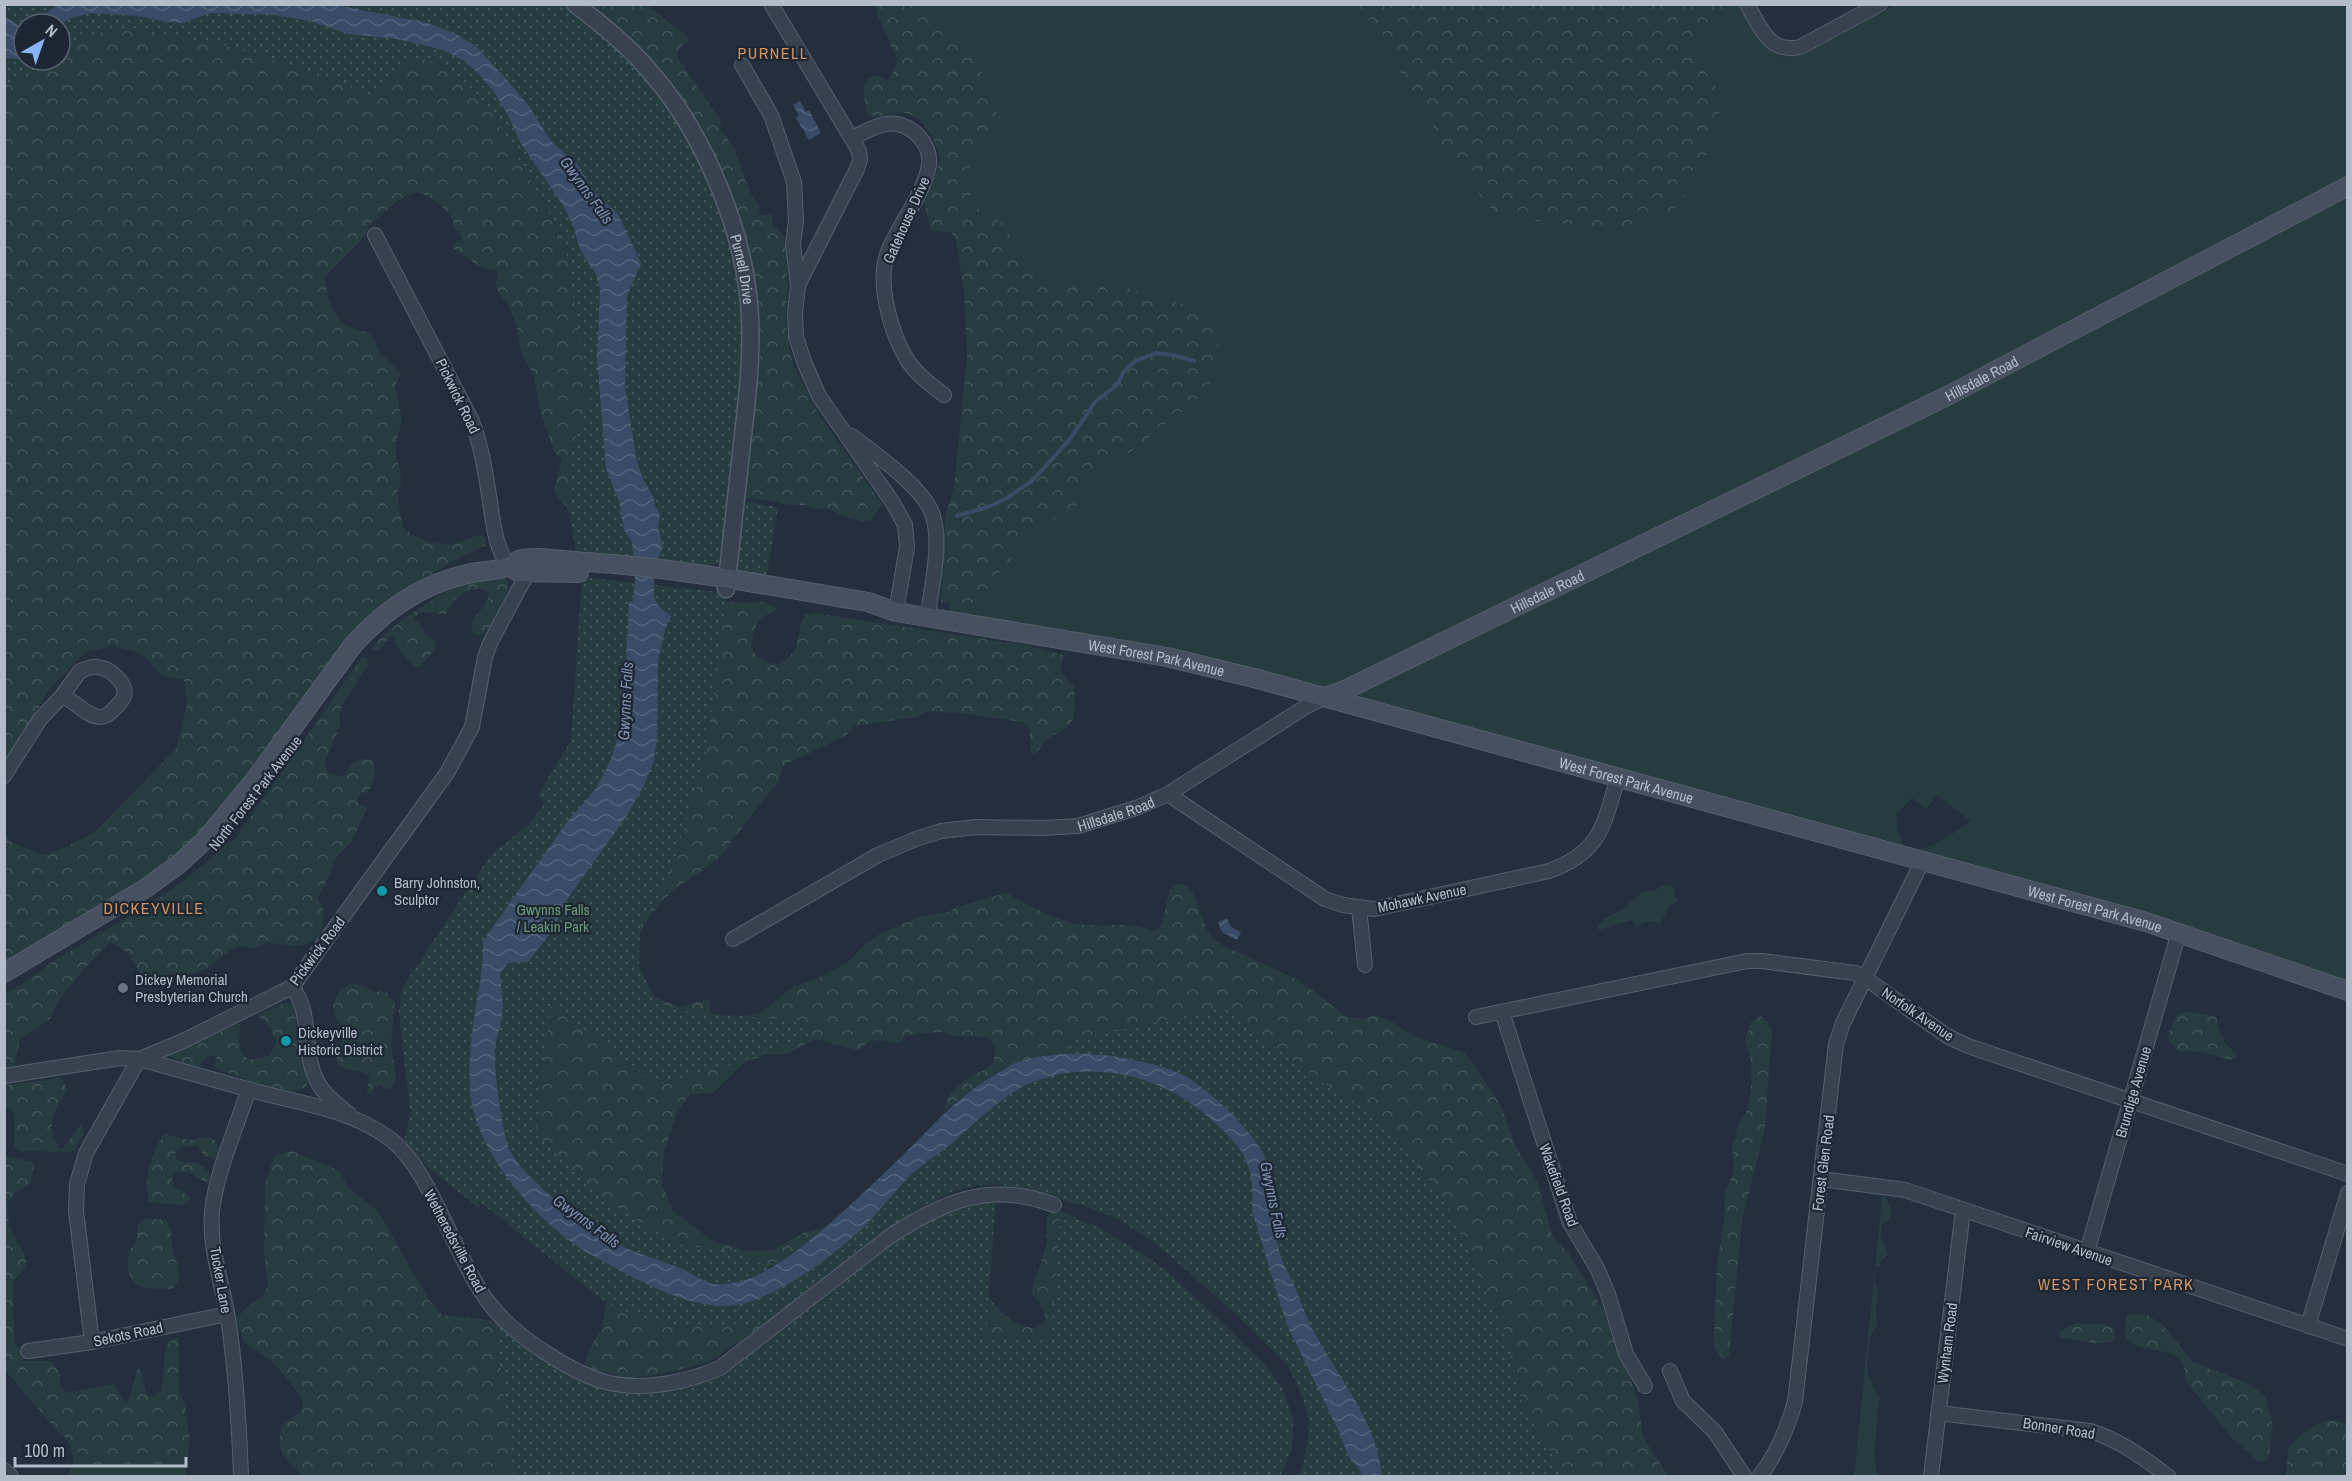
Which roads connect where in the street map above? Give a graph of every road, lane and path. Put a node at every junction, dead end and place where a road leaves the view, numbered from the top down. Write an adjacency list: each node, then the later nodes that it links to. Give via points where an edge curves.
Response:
1 (575, 4): 16 (street, Purnell Drive, via 631,52 677,106 714,177 743,255 750,314 749,386)
2 (771, 4): 6 (street)
3 (1747, 4): 4 (street, via 1766,35 1787,50 1800,47)
4 (1880, 4)
5 (742, 65): 9 (street, via 771,115 795,182 793,245)
6 (852, 138): 9 (street, via 859,151 857,169); 10 (street, Gatehouse Drive, via 876,126 898,124 919,136 929,153 927,172 888,252 883,278 897,340 918,375)
7 (2348, 186): 20 (main road, Hillsdale Road, via 1949,395)
8 (375, 235): 12 (street, Pickwick Road, via 472,421 480,441 497,541)
9 (798, 285): 11 (street, via 796,337 819,396)
10 (944, 395)
11 (841, 427): 17 (street, via 905,525 907,547); 18 (street, via 909,484 931,510 935,552)
12 (509, 567): 13 (main road, North Forest Park Avenue, via 518,560 540,559); 14 (main road, North Forest Park Avenue); 15 (main road, North Forest Park Avenue)
13 (604, 569): 14 (main road, North Forest Park Avenue); 16 (main road, West Forest Park Avenue)
14 (528, 572): 32 (street, Pickwick Road, via 490,643 477,710 464,744)
15 (443, 582): 29 (main road, North Forest Park Avenue, via 412,594 369,628 207,840 146,888); 31 (main road, North Forest Park Avenue, via 366,646 251,803 210,851 150,896)
16 (726, 584): 17 (main road, West Forest Park Avenue, via 881,614)
17 (896, 612): 18 (main road, West Forest Park Avenue)
18 (928, 617): 20 (main road, West Forest Park Avenue, via 1167,657)
19 (62, 696): 19 (street, via 80,671 99,666 117,678 125,692 121,702 103,717 91,715); 21 (street, via 33,728)
20 (1325, 697): 22 (main road, West Forest Park Avenue); 23 (street, Hillsdale Road)
21 (4, 776)
22 (1618, 778): 24 (main road, West Forest Park Avenue); 25 (street, Mohawk Avenue, via 1597,837 1565,866 1374,909)
23 (1168, 794): 25 (street, Mohawk Avenue, via 1310,890); 27 (street, Hillsdale Road, via 1117,816 1078,826 976,827 916,839 878,855)
24 (1923, 860): 26 (main road, West Forest Park Avenue); 30 (street, Forest Glen Road)
25 (1359, 908): 28 (street)
26 (2179, 932): 33 (main road, West Forest Park Avenue); 39 (street, Brundige Avenue)
27 (733, 939)
28 (1365, 965)
29 (4, 973)
30 (1865, 978): 34 (street, Norfolk Avenue, via 1855,973 1747,962); 39 (street, Norfolk Avenue, via 1956,1041); 42 (street, Forest Glen Road, via 1836,1044)
31 (4, 985)
32 (292, 987): 36 (street, Pickwick Road); 40 (street, Wetheredsville Road, via 300,997 317,1082)
33 (2348, 991)
34 (1502, 1012): 35 (street, Norfolk Avenue); 53 (street, Wakefield Road, via 1570,1223 1597,1268 1626,1354)
35 (1476, 1017)
36 (140, 1059): 37 (street, Wetheredsville Road, via 120,1058); 38 (street, Wetheredsville Road); 50 (street, via 86,1153 77,1184 76,1211)
37 (4, 1076)
38 (249, 1089): 40 (street, Wetheredsville Road); 47 (street, Tucker Lane, via 218,1181 212,1213)
39 (2130, 1101): 41 (street, Norfolk Avenue); 46 (street, Brundige Avenue)
40 (351, 1116): 44 (street, Wetheredsville Road, via 391,1140 417,1170 494,1310 550,1354 595,1379 611,1383 640,1386 706,1374 737,1357 889,1237 948,1203 991,1195 1030,1198)
41 (2348, 1174)
42 (1821, 1179): 45 (street, Fairview Avenue, via 1905,1190); 59 (street, Forest Glen Road, via 1795,1402 1779,1447)
43 (2348, 1193): 48 (street)
44 (1054, 1205)
45 (1963, 1210): 46 (street, Fairview Avenue); 54 (street, Wynham Road)
46 (2087, 1252): 48 (street, Fairview Avenue)
47 (227, 1314): 50 (street, Sekots Road); 57 (street, Tucker Lane, via 239,1417)
48 (2308, 1326): 49 (street, Fairview Avenue)
49 (2348, 1339)
50 (92, 1342): 51 (street, Sekots Road)
51 (28, 1351)
52 (1670, 1371): 58 (street, via 1683,1401 1715,1432)
53 (1645, 1386)
54 (1938, 1413): 60 (street, Wynham Road); 61 (street, Bonner Road, via 2090,1431 2125,1446)
55 (4, 1470): 56 (street)
56 (11, 1476)
57 (241, 1476)
58 (1744, 1476)
59 (1760, 1476)
60 (1930, 1476)
61 (2168, 1476)

